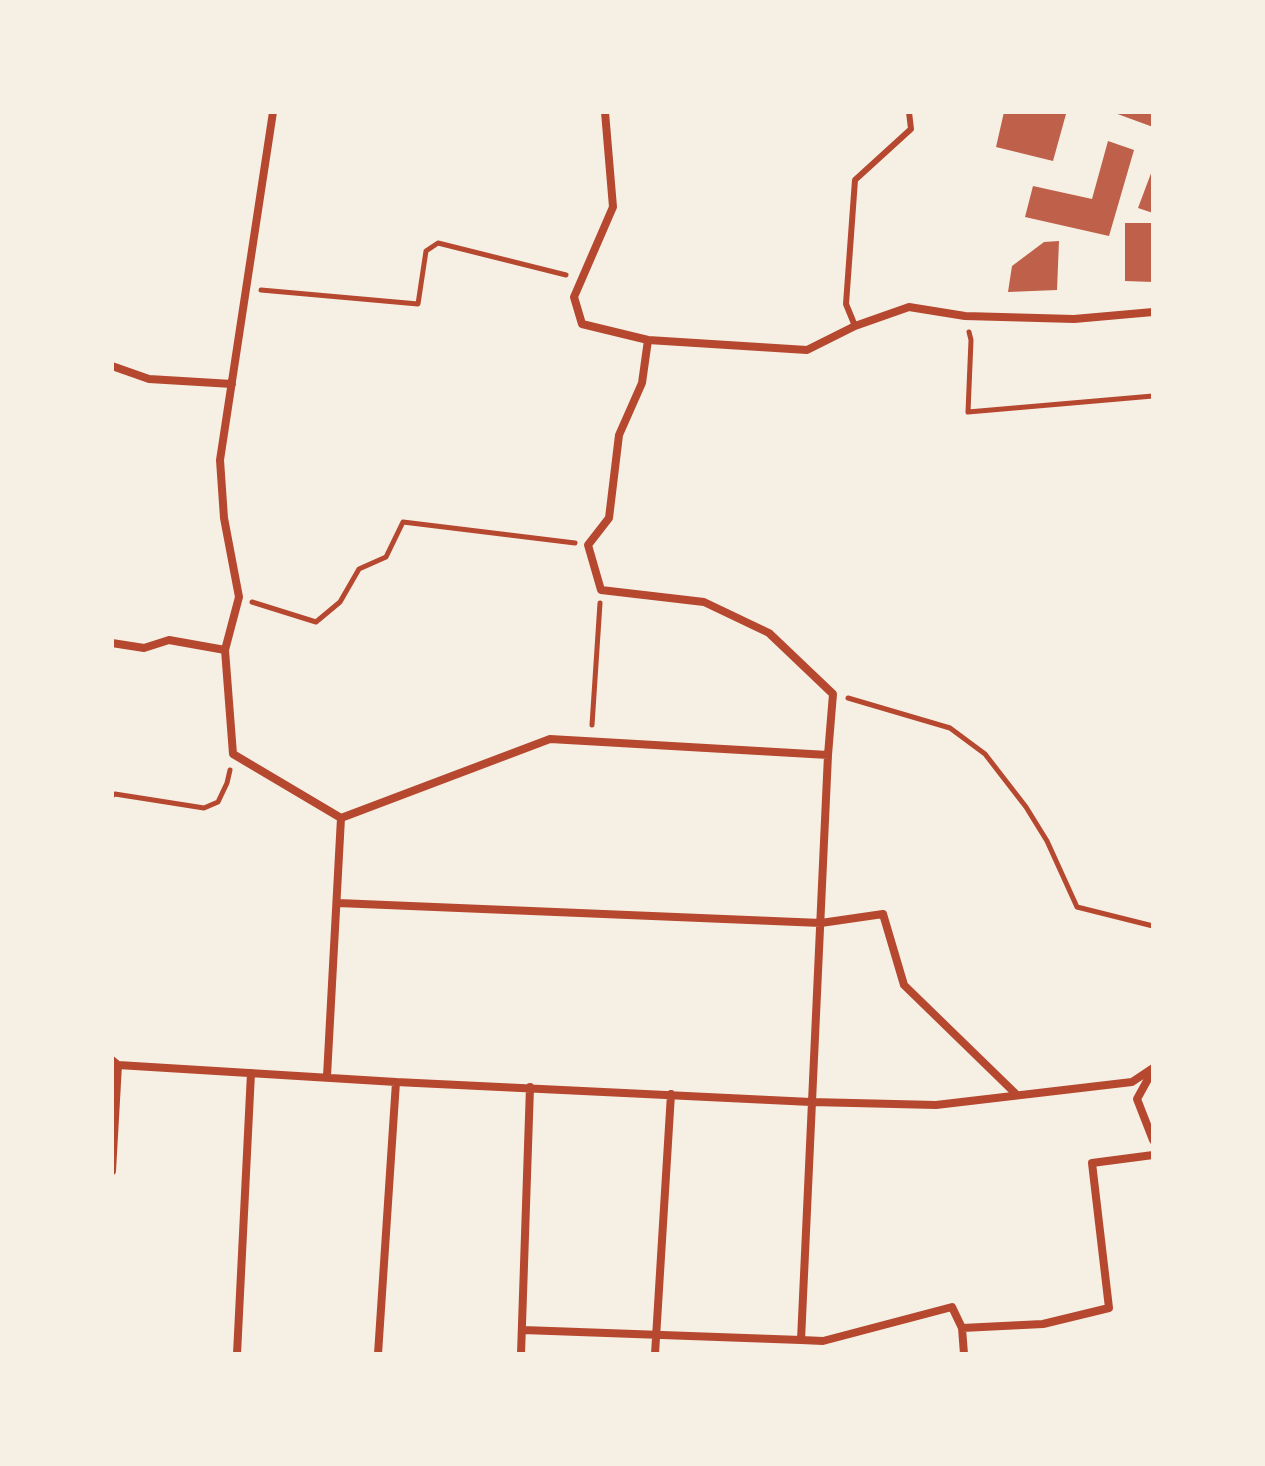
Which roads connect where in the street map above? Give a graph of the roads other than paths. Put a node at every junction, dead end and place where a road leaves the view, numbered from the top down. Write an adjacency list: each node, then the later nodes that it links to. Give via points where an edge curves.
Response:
1 (273, 112): 8 (street)
2 (605, 112): 6 (street, via 613,207 574,297 582,324)
3 (909, 112): 5 (lane, via 911,129 855,180 846,304)
4 (1153, 312): 5 (street, via 1074,319 965,316 909,307)
5 (855, 326): 6 (street, via 807,350)
6 (648, 340): 11 (street, via 642,383 619,435 609,518 588,545 601,590 704,602 769,633 833,694)
7 (112, 366): 8 (street, via 149,379)
8 (232, 384): 10 (street, via 220,460 224,518 239,597)
9 (112, 643): 10 (street, via 144,648 169,640)
10 (225, 650): 12 (street, via 233,754)
11 (828, 755): 12 (street, via 550,739); 14 (street)
12 (341, 818): 13 (street)
13 (338, 903): 14 (street); 18 (street)
14 (821, 923): 22 (street, via 883,914 904,985); 23 (street)
15 (115, 1062): 17 (street); 26 (street)
16 (1153, 1069): 22 (street, via 1132,1082); 24 (street, via 1137,1099)
17 (251, 1073): 18 (street); 31 (street)
18 (327, 1076): 19 (street)
19 (396, 1082): 20 (street); 32 (street)
20 (530, 1087): 21 (street); 28 (street)
21 (671, 1094): 23 (street); 29 (street)
22 (1017, 1095): 23 (street, via 936,1105)
23 (811, 1102): 30 (street)
24 (1153, 1140)
25 (1153, 1155): 27 (street, via 1092,1163 1109,1308 1043,1324)
26 (112, 1171)
27 (962, 1328): 30 (street, via 952,1307 823,1341); 35 (street)
28 (523, 1330): 29 (street); 33 (street)
29 (656, 1335): 30 (street); 34 (street)
30 (801, 1340)
31 (237, 1354)
32 (378, 1354)
33 (521, 1354)
34 (655, 1354)
35 (964, 1354)

